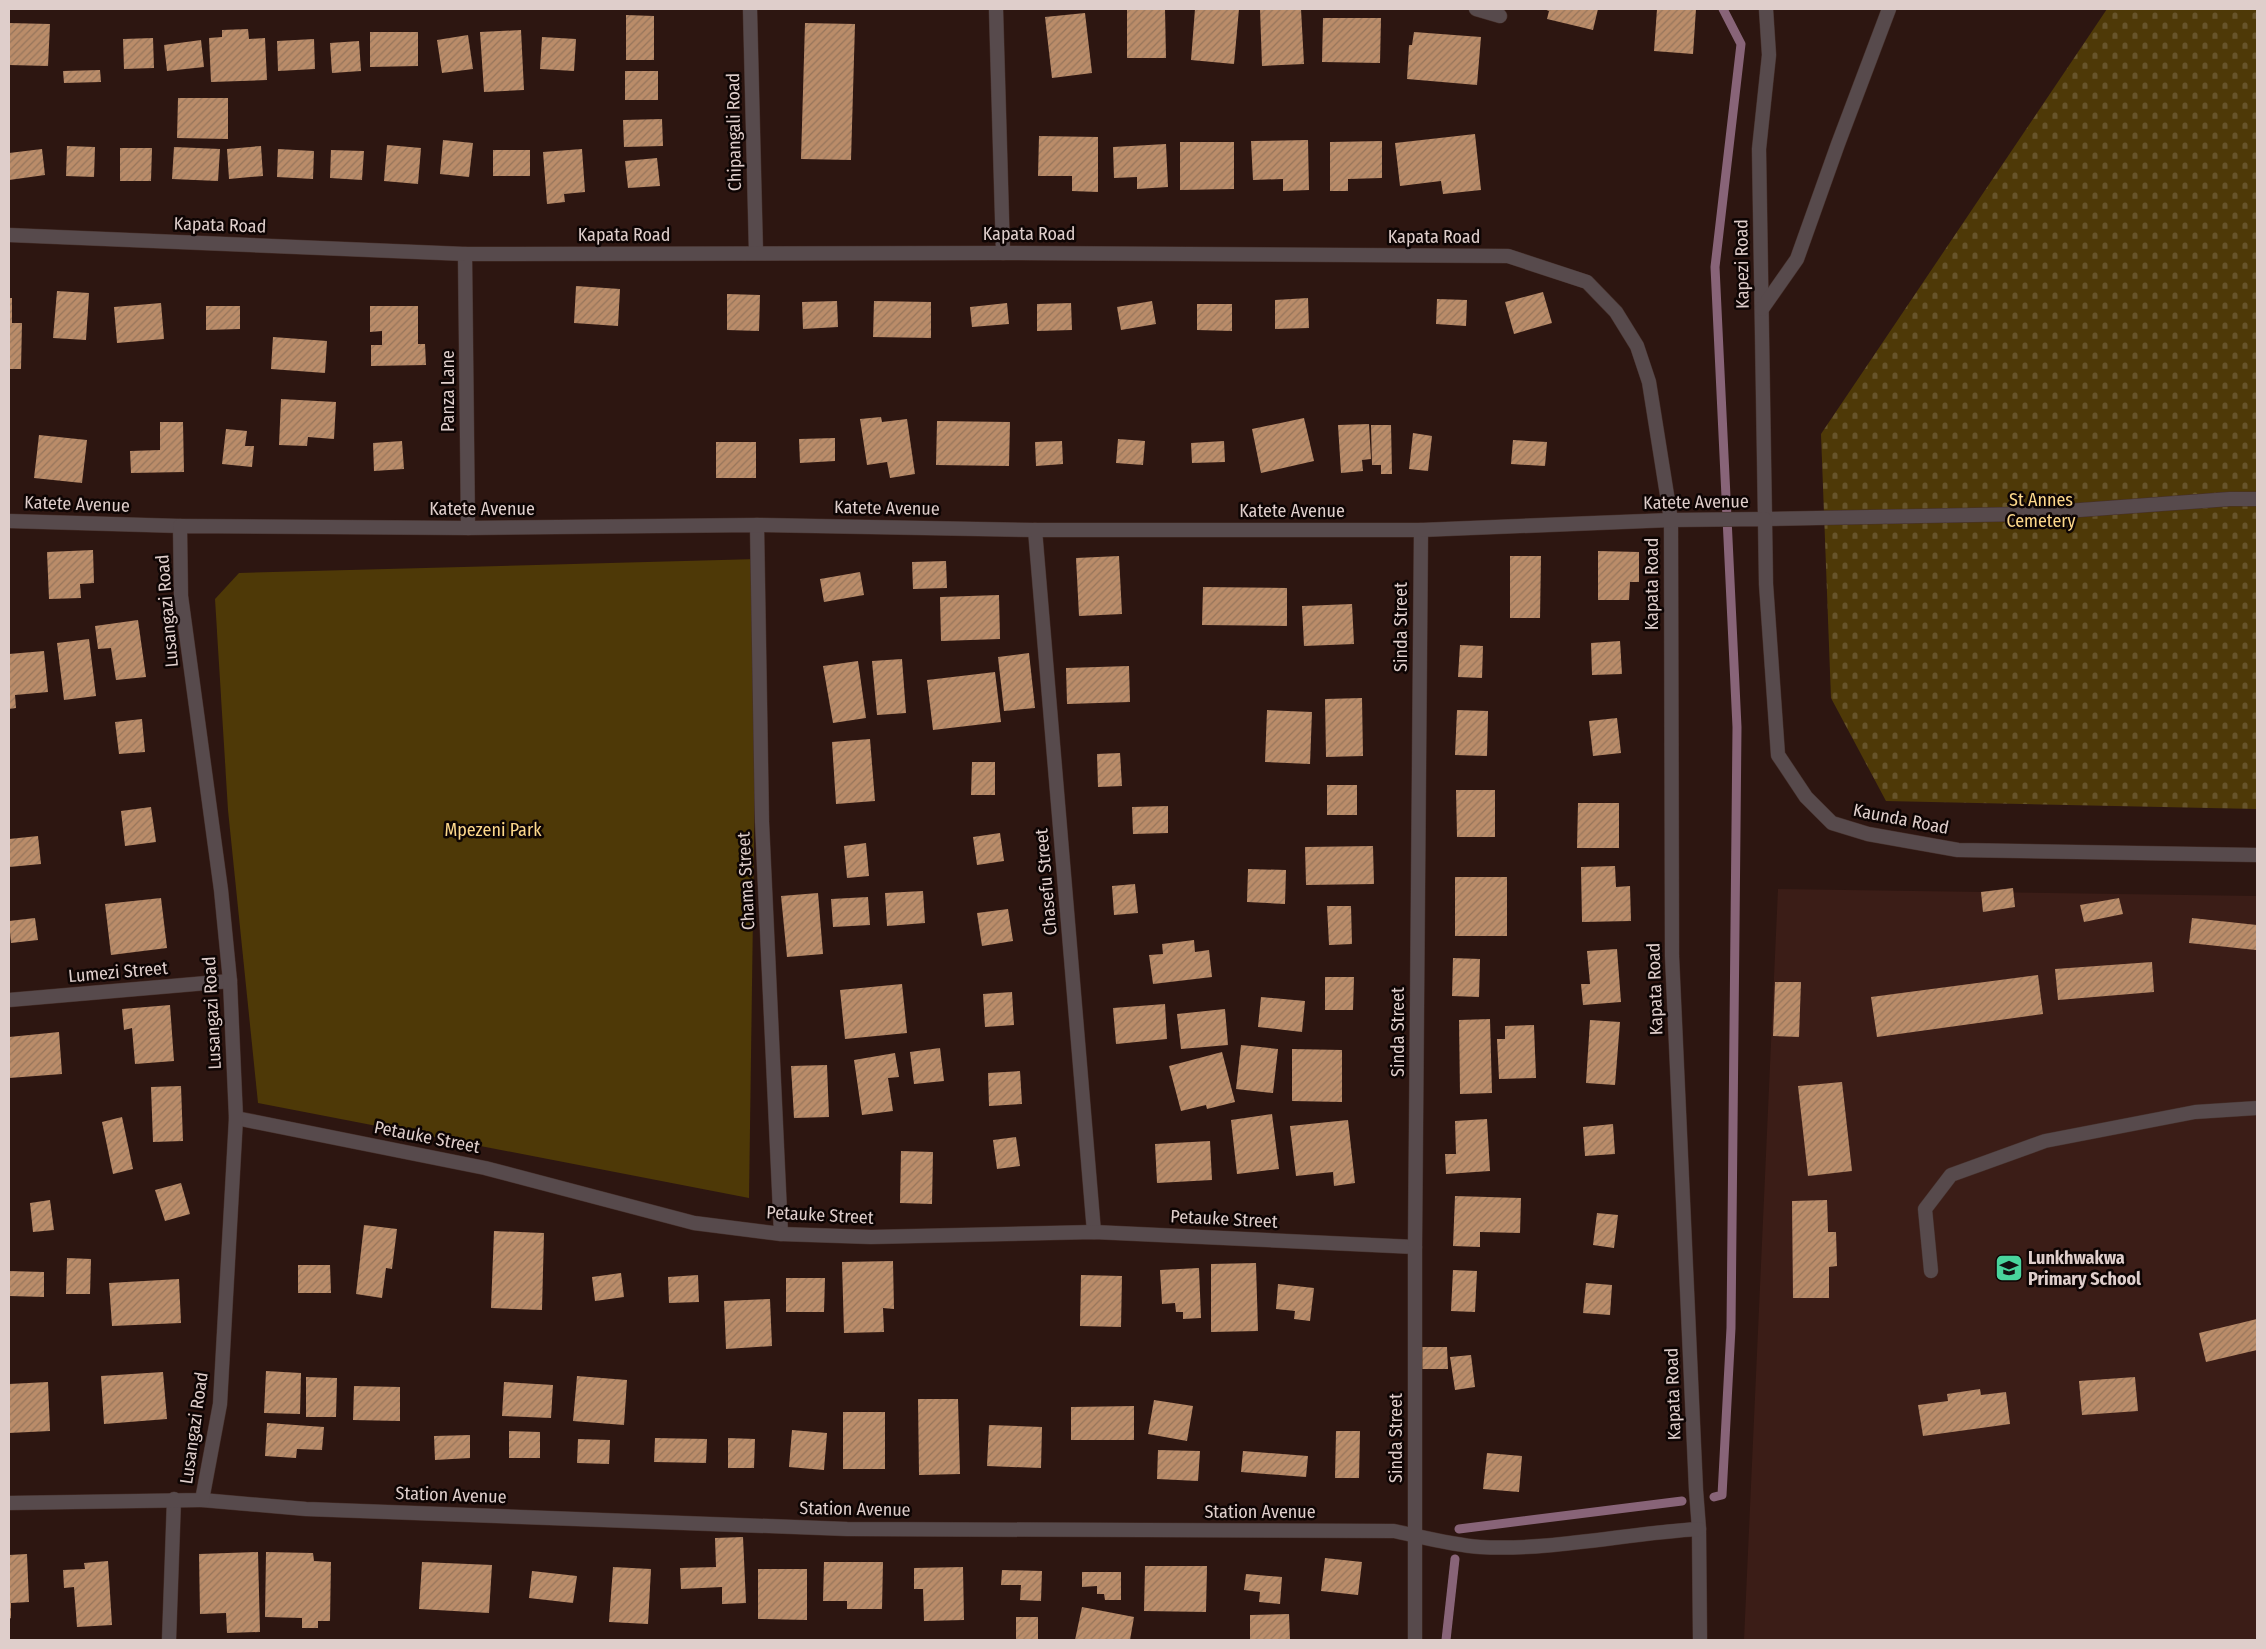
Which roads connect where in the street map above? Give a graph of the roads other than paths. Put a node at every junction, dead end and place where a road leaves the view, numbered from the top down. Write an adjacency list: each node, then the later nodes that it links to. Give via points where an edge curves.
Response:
1 (750, 9): 8 (street, Chipangali Road)
2 (996, 9): 9 (street)
3 (1476, 9): 6 (street)
4 (1766, 9): 11 (street, Kapezi Road, via 1769,55 1759,149)
5 (1889, 9): 11 (street, via 1797,259)
6 (1500, 16)
7 (9, 235): 10 (street, Kapata Road)
8 (756, 253): 9 (street, Kapata Road); 10 (street, Kapata Road)
9 (1002, 253): 14 (street, Kapata Road, via 1508,256 1587,282 1616,312 1637,346 1649,382)
10 (466, 254): 18 (street, Panza Lane)
11 (1762, 309): 13 (street, Kapezi Road)
12 (2257, 500): 13 (street, Katete Avenue, via 2026,514)
13 (1765, 519): 14 (street, Katete Avenue); 21 (street, Kaunda Road, via 1766,584 1778,755 1806,797 1832,823 1868,834 1958,850)
14 (1671, 520): 20 (street, Katete Avenue); 33 (street, Kapata Road, via 1672,956)
15 (9, 521): 17 (street, Katete Avenue)
16 (757, 525): 18 (street, Katete Avenue); 19 (street, Katete Avenue); 27 (street, Chama Street, via 762,822)
17 (180, 526): 18 (street, Katete Avenue); 22 (street, Lusangazi Road, via 181,596 221,890)
18 (468, 528)
19 (1035, 530): 20 (street, Katete Avenue); 26 (street, Chasefu Street)
20 (1421, 530): 28 (street, Sinda Street)
21 (2257, 855)
22 (230, 981): 23 (street, Lumezi Street); 25 (street, Lusangazi Road)
23 (9, 1000)
24 (2257, 1108): 29 (street, via 2195,1112 2045,1141 1952,1174 1926,1209)
25 (236, 1118): 27 (street, Petauke Street, via 485,1168 694,1223); 31 (street, Lusangazi Road, via 220,1404)
26 (1094, 1232): 27 (street, Petauke Street, via 871,1237); 28 (street, Petauke Street)
27 (781, 1234)
28 (1414, 1246): 34 (street, Sinda Street)
29 (1932, 1271)
30 (174, 1498): 31 (street, Station Avenue); 32 (street, Station Avenue); 35 (street)
31 (202, 1500): 34 (street, Station Avenue, via 306,1509 847,1529 1384,1531)
32 (9, 1503)
33 (1699, 1529): 34 (street, Station Avenue, via 1547,1545 1480,1547); 37 (street, Kapata Road)
34 (1416, 1535): 36 (street, Sinda Street)
35 (169, 1640)
36 (1415, 1640)
37 (1700, 1640)

